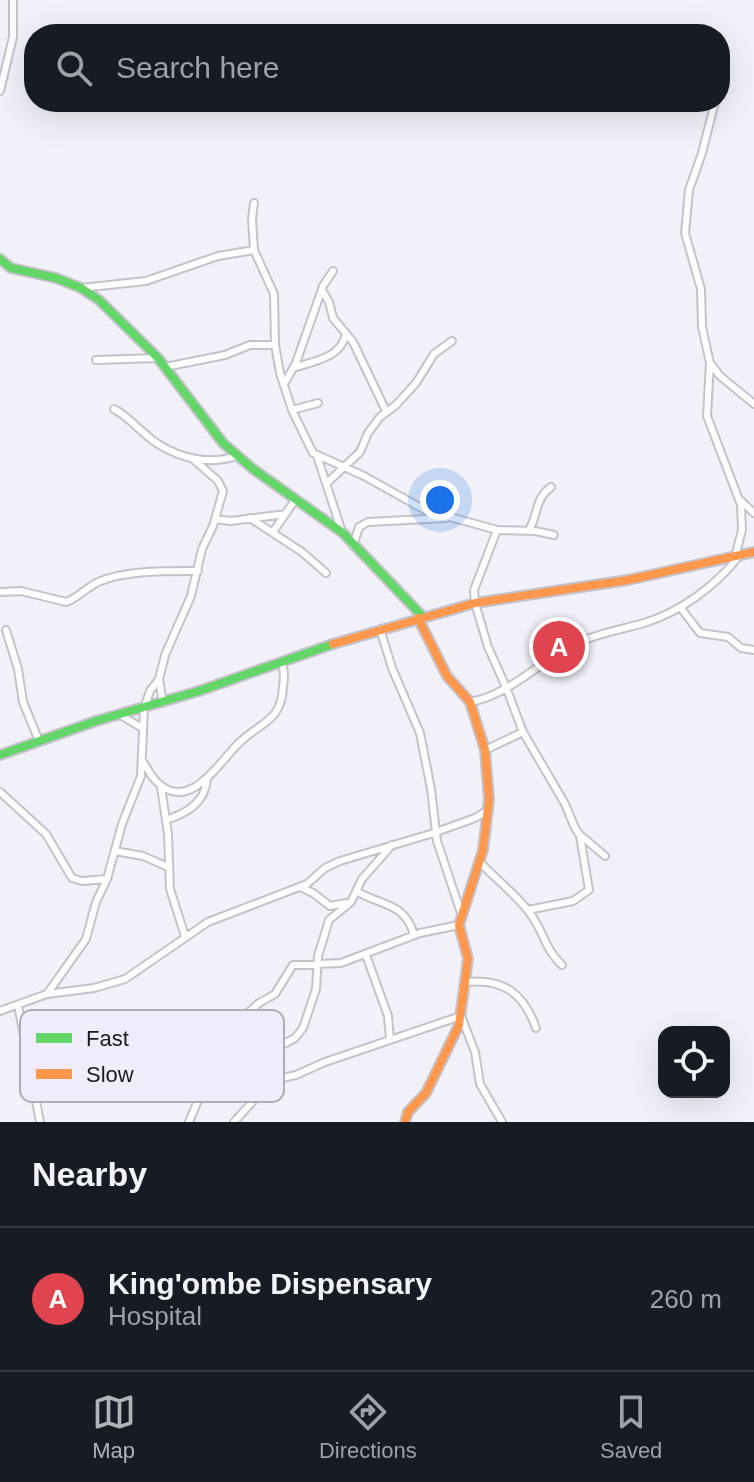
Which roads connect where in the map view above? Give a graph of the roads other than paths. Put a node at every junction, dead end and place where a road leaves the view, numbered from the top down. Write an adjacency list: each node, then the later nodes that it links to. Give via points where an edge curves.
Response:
1 (13, 0): 2 (street, via 13,37)
2 (0, 91)
3 (712, 112): 15 (street, via 684,224 701,285)
4 (254, 203): 5 (street)
5 (254, 250): 8 (street, via 218,256 146,281); 12 (street, via 274,294)
6 (0, 259): 8 (street, via 11,268)
7 (333, 271): 9 (street)
8 (81, 288): 13 (street)
9 (322, 290): 10 (street); 17 (street)
10 (346, 334): 17 (street, via 333,354); 23 (street)
11 (452, 341): 23 (street, via 436,352 416,383)
12 (275, 345): 16 (street, via 250,345); 18 (street)
13 (158, 358): 14 (street); 16 (street)
14 (96, 360)
15 (710, 363): 20 (street); 30 (street, via 707,416)
16 (165, 367): 24 (street)
17 (293, 368): 18 (street)
18 (284, 384): 22 (street)
19 (318, 403): 22 (street)
20 (754, 404)
21 (114, 409): 26 (street, via 158,444)
22 (292, 410): 25 (street)
23 (386, 411): 27 (street)
24 (236, 456): 26 (street, via 218,461); 31 (street)
25 (317, 456): 27 (street); 28 (street)
26 (192, 458): 36 (street, via 223,488)
27 (344, 469): 28 (street); 35 (street)
28 (327, 483): 40 (street)
29 (551, 487): 38 (street, via 540,496)
30 (739, 499): 32 (street); 44 (street, via 742,530)
31 (295, 500): 33 (street); 40 (street)
32 (754, 513)
33 (286, 514): 34 (street); 39 (street)
34 (250, 518): 36 (street); 39 (street)
35 (451, 518): 37 (street); 42 (street, via 368,522 359,527)
36 (215, 519): 45 (street)
37 (497, 530): 38 (street); 48 (street, via 475,582)
38 (529, 530): 41 (street)
39 (273, 532): 46 (street)
40 (343, 533): 42 (street)
41 (554, 535)
42 (353, 546): 50 (street)
43 (754, 552): 44 (street)
44 (737, 556): 48 (street, via 628,580); 49 (street, via 721,577)
45 (198, 571): 47 (street, via 113,578 66,602 21,591); 55 (street)
46 (326, 573)
47 (0, 592)
48 (475, 603): 50 (street); 56 (street)
49 (680, 607): 53 (street, via 700,633 728,637 741,648); 56 (street, via 576,643)
50 (420, 617): 51 (street); 57 (street, via 447,676)
51 (380, 629): 54 (street); 72 (street, via 420,733)
52 (6, 630): 63 (street, via 23,702)
53 (754, 650)
54 (282, 663): 58 (street); 67 (street, via 279,710 239,742)
55 (159, 679): 58 (street); 59 (street)
56 (506, 687): 57 (street); 62 (street)
57 (470, 702): 64 (street)
58 (163, 703): 59 (street)
59 (144, 708): 60 (street); 61 (street)
60 (119, 714): 61 (street); 63 (street)
61 (142, 728): 66 (street)
62 (523, 732): 64 (street); 73 (street)
63 (39, 741): 65 (street)
64 (485, 750): 70 (street)
65 (0, 755)
66 (143, 762): 68 (street); 75 (street)
67 (207, 779): 68 (street, via 185,790); 71 (street, via 197,803)
68 (161, 786): 71 (street)
69 (0, 792): 79 (street, via 46,834 74,880)
70 (488, 810): 72 (street); 77 (street)
71 (166, 820): 78 (street)
72 (436, 832): 74 (street); 84 (street)
73 (579, 834): 76 (street); 83 (street, via 589,890 573,901)
74 (392, 845): 80 (street, via 340,861); 81 (street)
75 (115, 851): 78 (street); 79 (street)
76 (605, 856)
77 (480, 862): 83 (street); 84 (street)
78 (168, 867): 87 (street)
79 (107, 879): 92 (street, via 86,939)
80 (300, 887): 82 (street, via 330,906); 87 (street, via 227,913)
81 (356, 891): 82 (street); 86 (street, via 401,911 410,919)
82 (352, 899): 89 (street, via 329,920)
83 (528, 910): 90 (street, via 549,952)
84 (461, 913): 85 (street)
85 (459, 925): 86 (street); 91 (street, via 468,959)
86 (414, 935): 88 (street)
87 (185, 936): 92 (street, via 125,979)
88 (366, 955): 89 (street); 99 (street, via 388,1016)
89 (318, 965): 94 (street, via 291,966 275,994); 100 (street, via 316,989 299,1033)
90 (562, 965)
91 (466, 982): 97 (street); 98 (street, via 484,981 513,990)
92 (47, 994): 93 (street)
93 (18, 1005): 95 (street); 96 (street)
94 (251, 1010)
95 (0, 1011)
96 (20, 1016)
97 (461, 1016): 99 (street); 108 (street, via 426,1093); 109 (street, via 480,1084)
98 (536, 1028)
99 (390, 1040): 101 (street)
100 (284, 1043)
101 (284, 1078)
102 (36, 1102): 105 (street)
103 (197, 1102): 106 (street)
104 (252, 1102): 107 (street)
105 (40, 1122)
106 (189, 1122)
107 (234, 1122)
108 (405, 1122)
109 (502, 1122)

